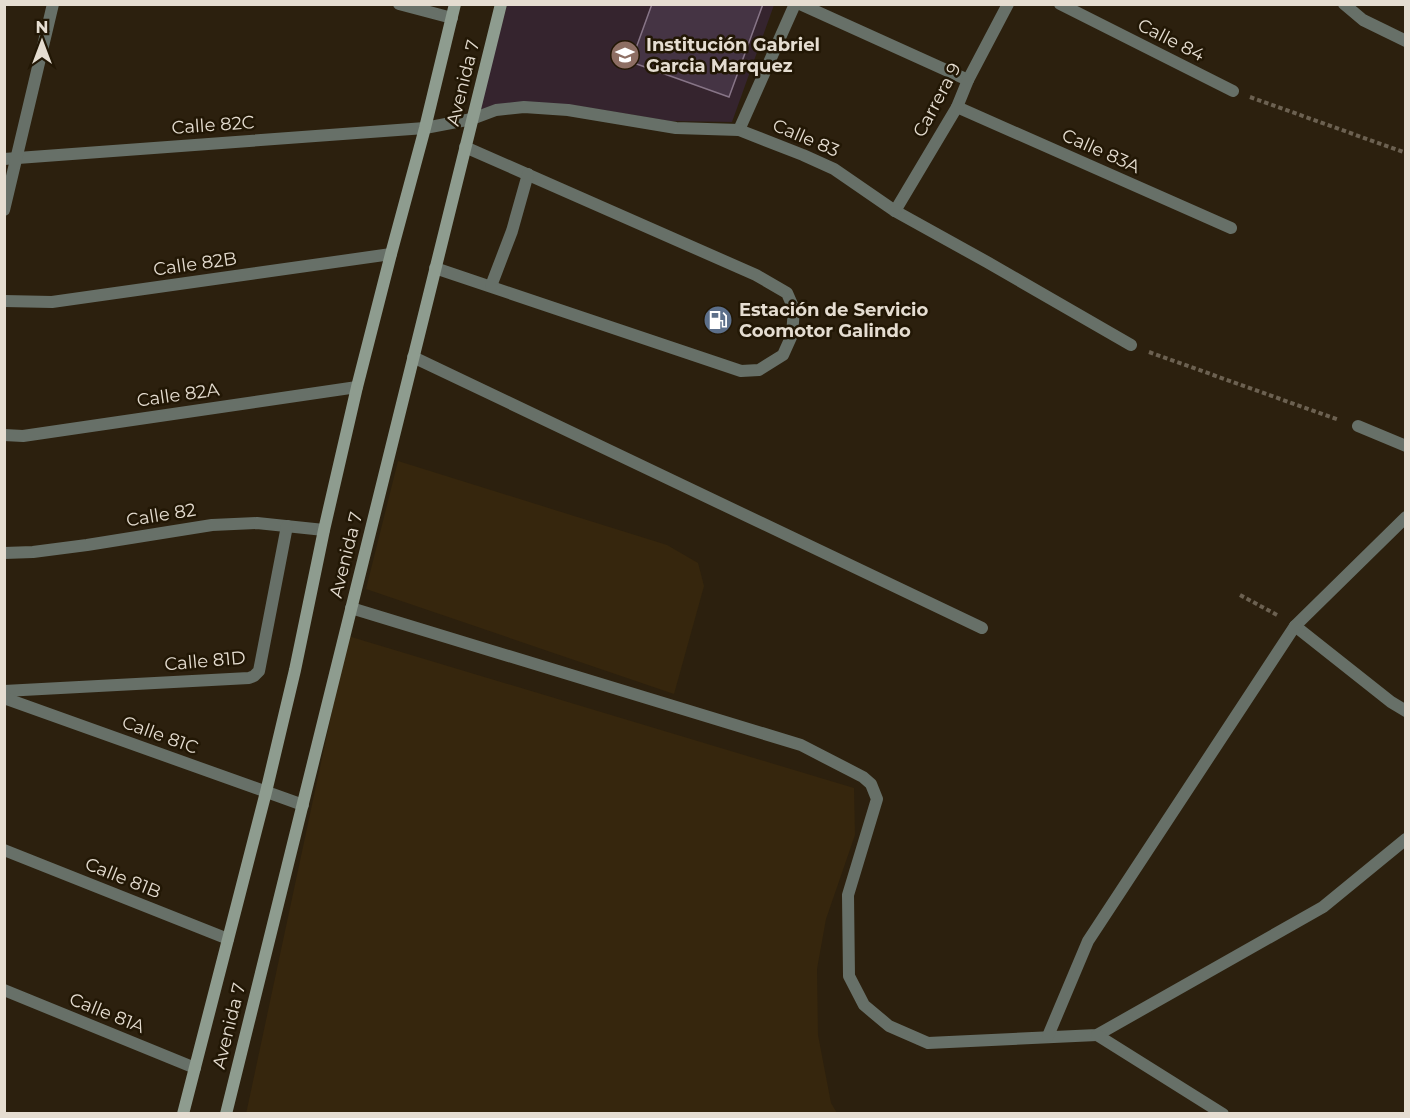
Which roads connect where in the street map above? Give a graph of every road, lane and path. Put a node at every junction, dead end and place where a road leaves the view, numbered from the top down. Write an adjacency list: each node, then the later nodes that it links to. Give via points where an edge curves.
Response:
1 (53, 4): 19 (street)
2 (399, 4): 9 (street)
3 (455, 4): 9 (main road, Avenida 7)
4 (501, 4): 14 (main road, Avenida 7)
5 (798, 4): 11 (street); 16 (street)
6 (1008, 4): 11 (street, Carrera 9)
7 (1060, 4): 12 (street, Calle 84)
8 (1344, 4): 10 (street, via 1363,20)
9 (452, 18): 15 (main road, Avenida 7)
10 (1406, 41)
11 (968, 80): 13 (street, Carrera 9)
12 (1233, 91): 18 (path)
13 (957, 107): 22 (street, Carrera 9); 23 (street, Calle 83A)
14 (472, 119): 15 (street, Calle 83); 16 (street, Calle 83, via 496,110 524,107 568,110 676,128); 17 (main road, Avenida 7)
15 (425, 128): 19 (street, Calle 82C); 24 (main road, Avenida 7)
16 (739, 130): 22 (street, Calle 83, via 834,169)
17 (465, 147): 20 (street); 25 (main road, Avenida 7)
18 (1406, 153)
19 (10, 158): 21 (street)
20 (528, 174): 26 (street, via 512,231); 26 (street, via 756,275 787,293 794,309 792,335 783,355 759,370 741,371)
21 (4, 210)
22 (896, 212): 28 (street, Calle 83)
23 (1232, 228)
24 (391, 254): 27 (street, Calle 82B, via 52,302); 30 (main road, Avenida 7)
25 (435, 268): 26 (street); 29 (main road, Avenida 7)
26 (490, 286)
27 (4, 302)
28 (1131, 345): 31 (path)
29 (414, 357): 39 (main road, Avenida 7); 41 (street)
30 (357, 387): 32 (street, Calle 82A, via 23,436); 36 (main road, Avenida 7)
31 (1358, 426): 33 (street)
32 (4, 435)
33 (1406, 446)
34 (1406, 517): 40 (street)
35 (287, 526): 36 (street, Calle 82); 37 (street, Calle 82, via 212,525 87,545); 42 (street, Calle 81D, via 259,671 254,676)
36 (324, 530): 45 (main road, Avenida 7)
37 (4, 553)
38 (1240, 595): 40 (path)
39 (351, 608): 46 (main road, Avenida 7); 52 (street, via 801,745 863,777 877,799 848,895 849,976 864,1005 889,1026 928,1043)
40 (1295, 626): 44 (street); 52 (street, via 1088,941)
41 (982, 628)
42 (4, 691)
43 (4, 699): 45 (street, Calle 81C)
44 (1406, 711)
45 (266, 792): 46 (street, Calle 81C); 49 (main road, Avenida 7)
46 (303, 805): 55 (main road, Avenida 7)
47 (1406, 839): 51 (street, via 1323,907)
48 (4, 850): 49 (street, Calle 81B)
49 (228, 939): 53 (main road, Avenida 7)
50 (4, 990): 53 (street, Calle 81A)
51 (1096, 1035): 52 (street); 56 (street)
52 (1048, 1036)
53 (195, 1068): 54 (main road, Avenida 7)
54 (183, 1113)
55 (226, 1113)
56 (1223, 1113)

